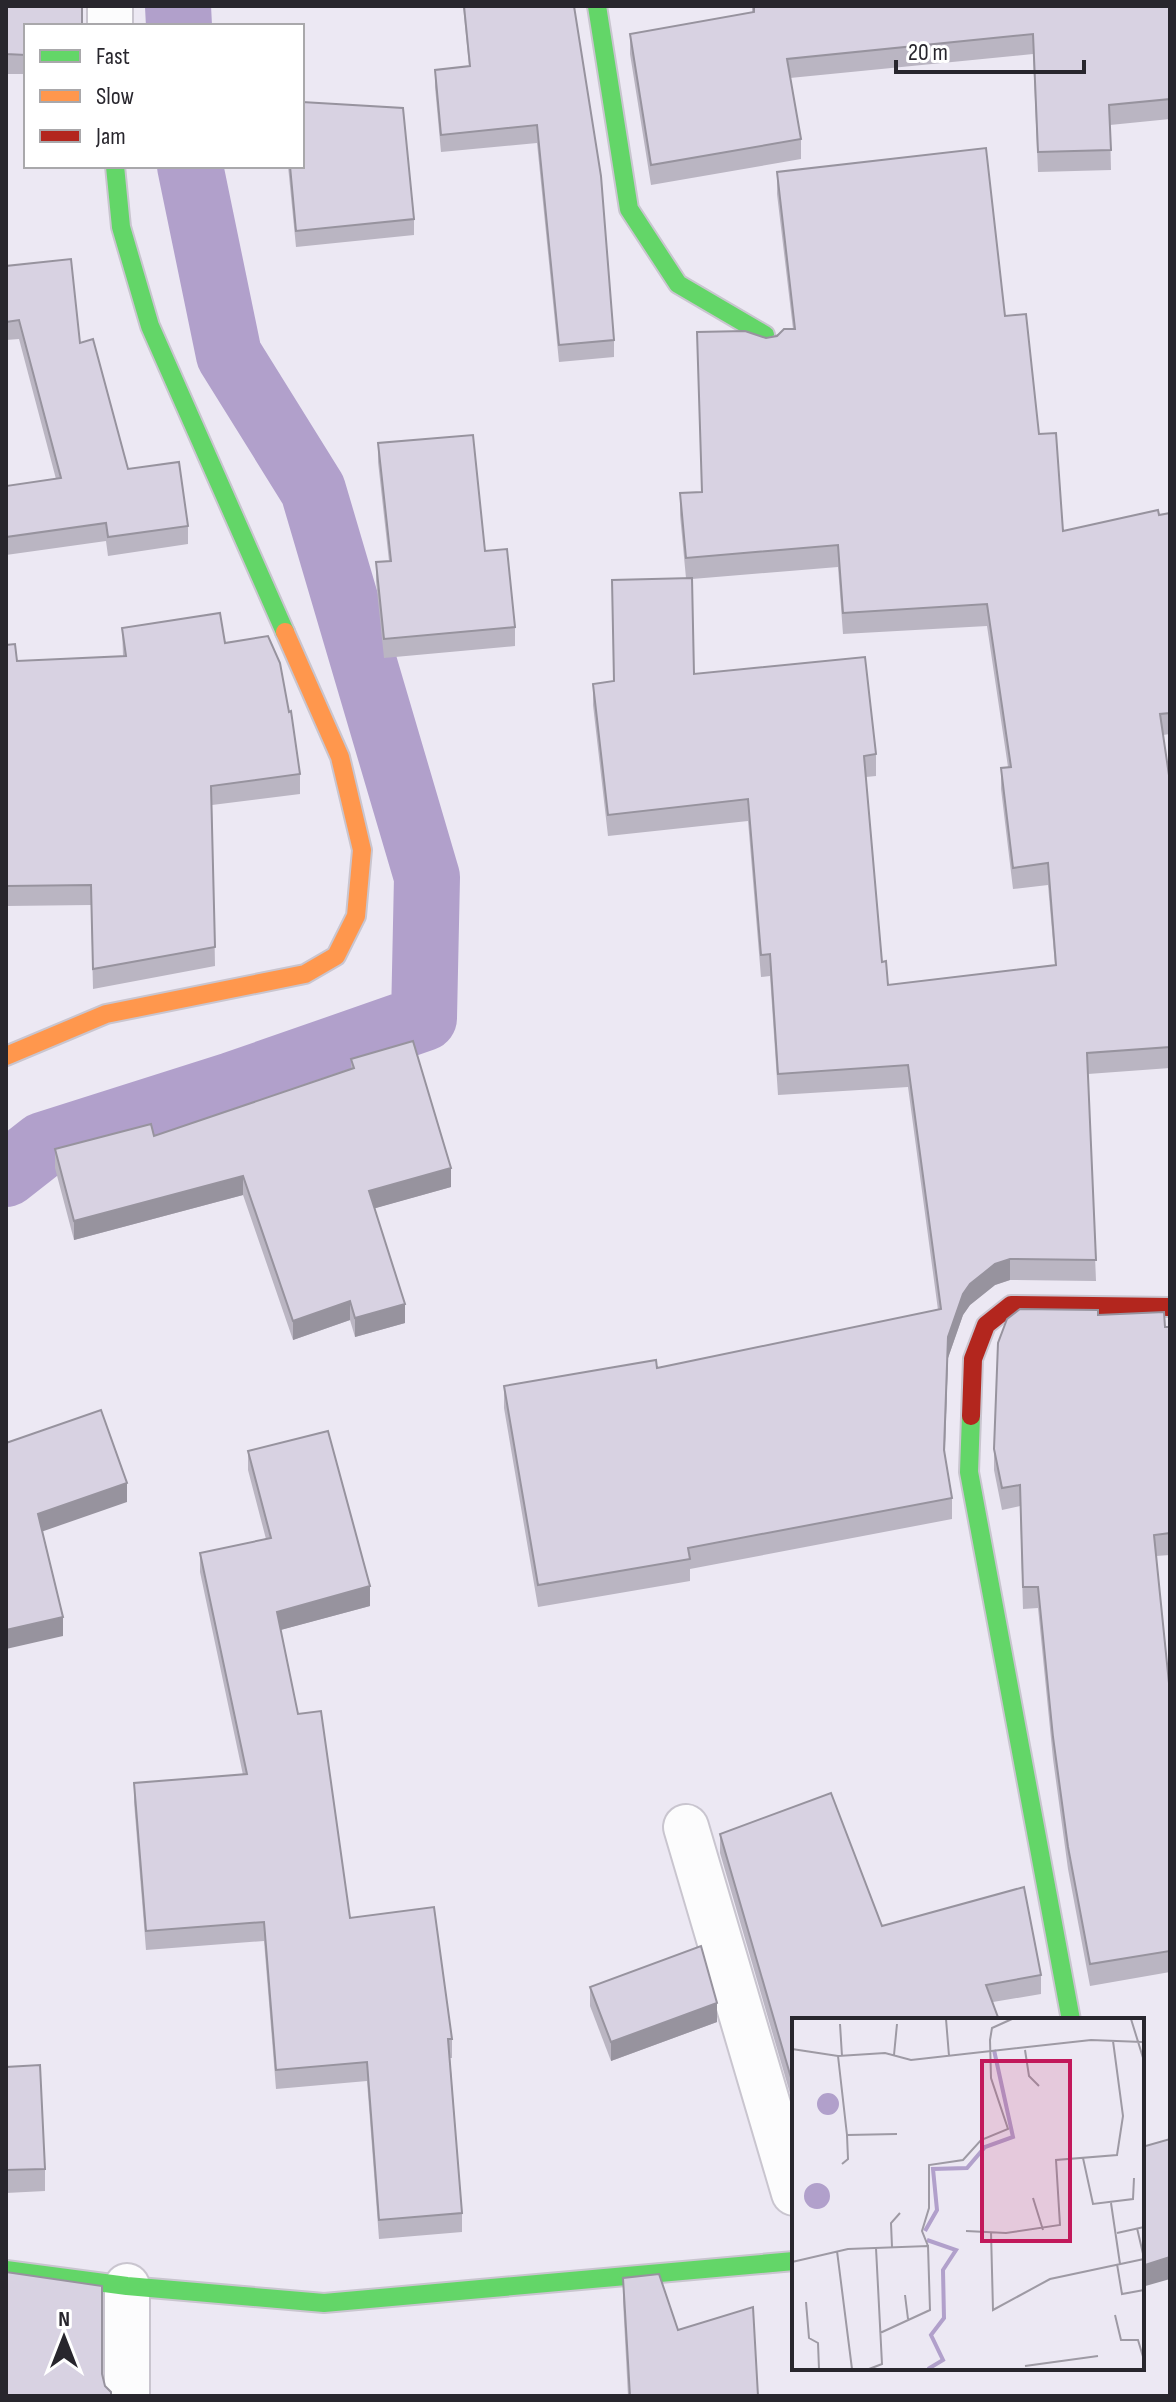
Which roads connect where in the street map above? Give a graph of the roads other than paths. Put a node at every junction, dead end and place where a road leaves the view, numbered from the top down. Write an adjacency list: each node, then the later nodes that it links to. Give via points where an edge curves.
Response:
1 (597, 6): 3 (street, via 629,209 678,284)
2 (115, 168): 4 (street, via 121,227 150,326 340,757 362,850 356,916 336,956 305,974 106,1014)
3 (765, 335)
4 (6, 1056)
5 (1170, 1307): 7 (street, via 1011,1305 986,1325 973,1359 969,1472)
6 (686, 1827): 8 (street)
7 (1071, 2018)
8 (792, 2186)
9 (792, 2261): 11 (street, via 324,2303)
10 (6, 2270): 11 (street)
11 (127, 2286): 12 (street)
12 (127, 2396)

